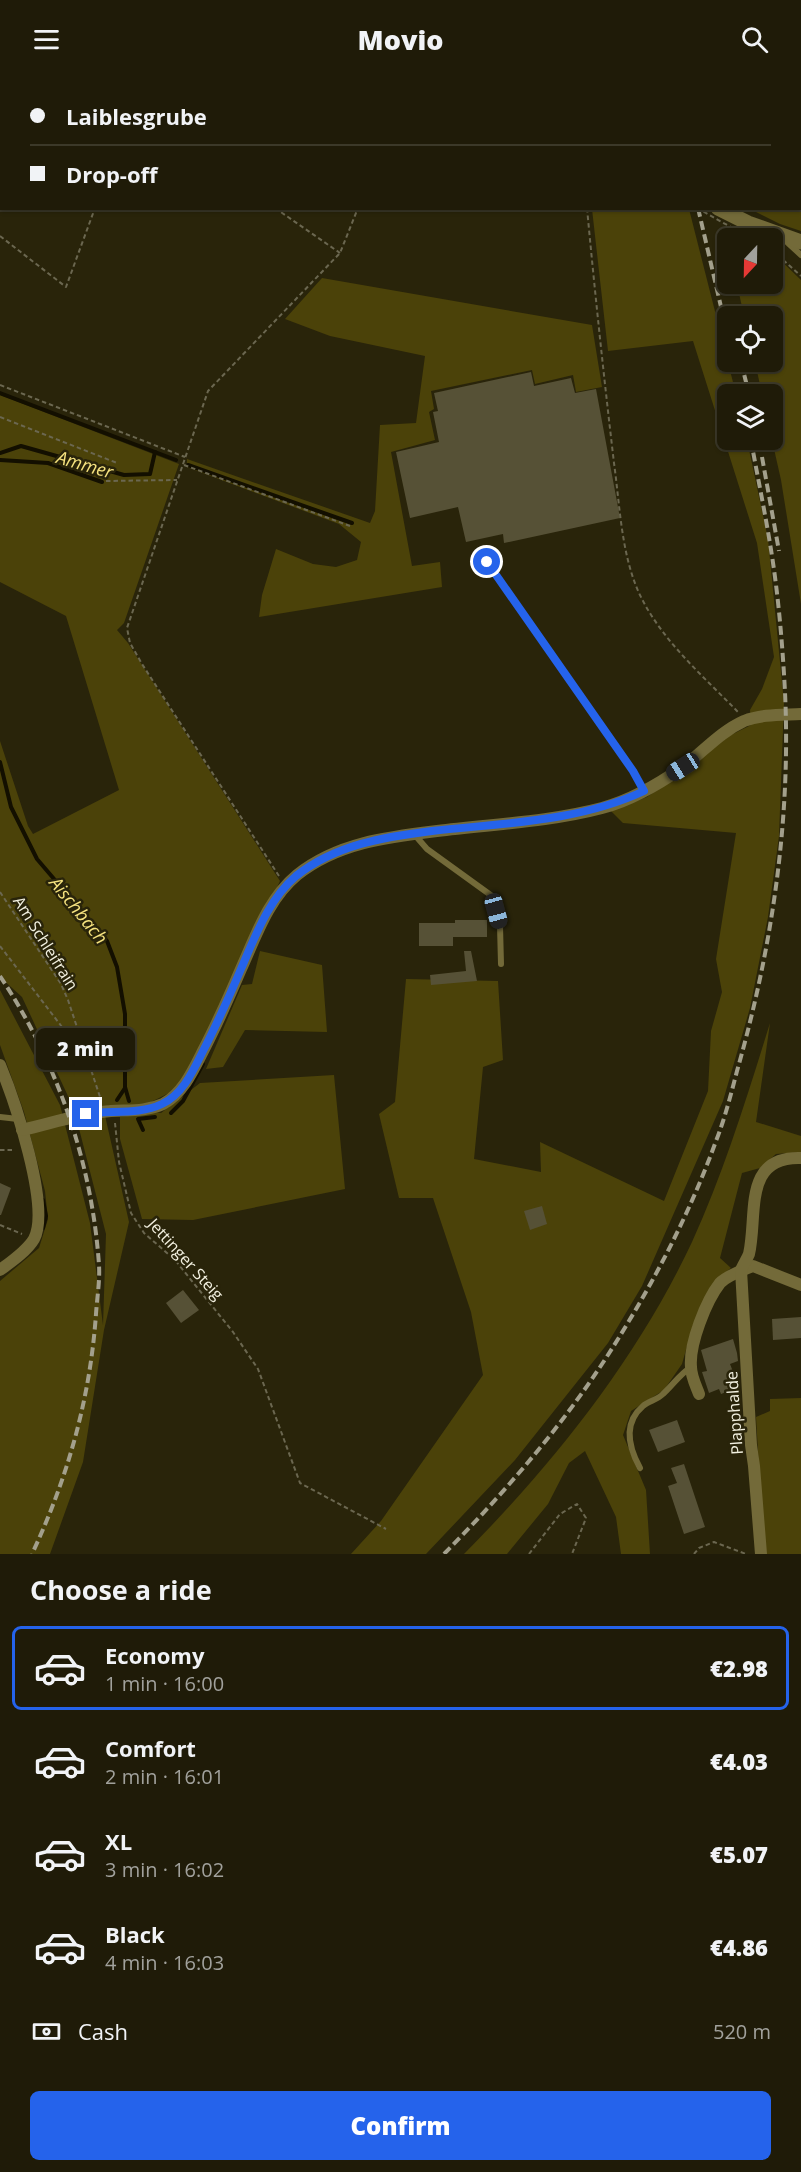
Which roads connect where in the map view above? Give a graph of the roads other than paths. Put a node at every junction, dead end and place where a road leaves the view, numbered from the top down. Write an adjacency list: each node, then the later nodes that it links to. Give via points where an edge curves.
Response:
1 (721, 210): 2 (street)
2 (745, 228)
3 (783, 237): 5 (street)
4 (783, 238): 6 (lane)
5 (801, 242)
6 (801, 255)
7 (487, 562): 9 (lane)
8 (801, 714): 9 (street, via 770,715 726,730 683,767)
9 (644, 791): 10 (street, via 603,808 572,814)
10 (414, 834): 11 (lane, via 426,849 492,896 500,926); 14 (street, via 343,849 307,868 286,886 265,917 195,1067 182,1088 164,1103 152,1108)
11 (501, 964)
12 (0, 1065): 14 (street)
13 (0, 1117): 14 (lane)
14 (20, 1124): 16 (street, via 40,1215 34,1239)
15 (801, 1158): 17 (street, Plapphalde, via 778,1161 764,1170 758,1183 748,1255)
16 (0, 1270)
17 (741, 1270): 18 (street, via 753,1266); 19 (street, Plapphalde, via 721,1282 710,1302 693,1341); 22 (street, Plapphalde)
18 (801, 1285)
19 (691, 1368): 20 (street, Plapphalde); 21 (lane, via 665,1393 642,1406 634,1419 629,1442)
20 (699, 1394)
21 (640, 1468)
22 (760, 1554)

